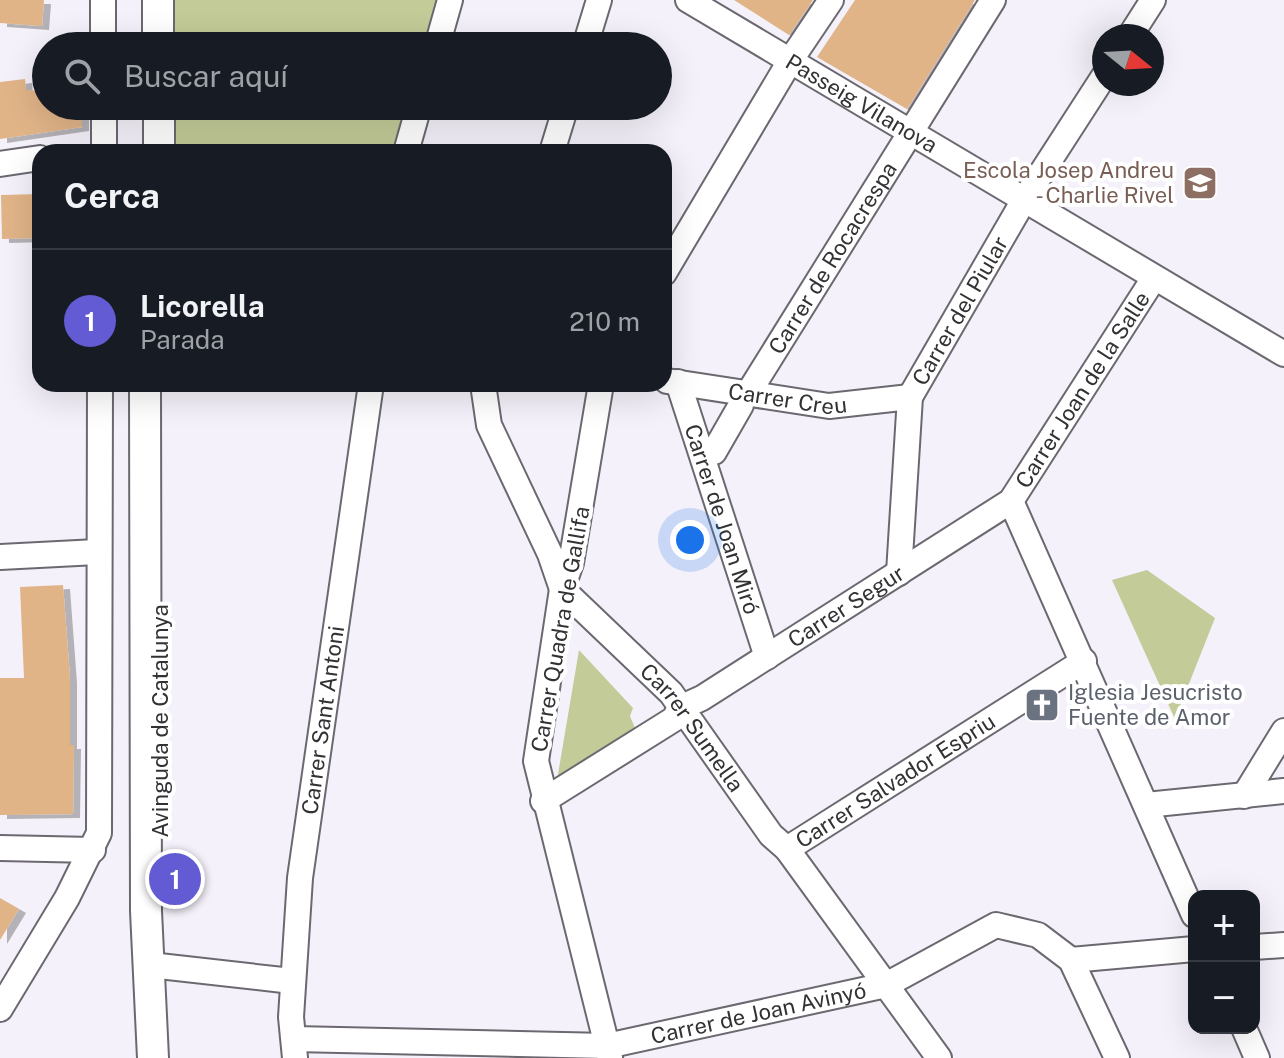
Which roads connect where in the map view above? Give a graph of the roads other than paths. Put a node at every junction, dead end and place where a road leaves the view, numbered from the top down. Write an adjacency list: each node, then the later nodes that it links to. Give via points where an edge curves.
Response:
1 (103, 0): 11 (street)
2 (145, 0): 12 (main road)
3 (158, 0): 13 (main road)
4 (450, 0): 14 (street)
5 (599, 0): 15 (street)
6 (688, 0): 16 (street, Passeig Vilanova)
7 (831, 0): 16 (street)
8 (993, 0): 23 (street, Carrer de Rocacrespa)
9 (1153, 0): 10 (street)
10 (1138, 24)
11 (103, 32)
12 (145, 32)
13 (158, 32)
14 (441, 32)
15 (589, 32)
16 (790, 61): 23 (street, Passeig Vilanova); 32 (street)
17 (1092, 95): 31 (street, Carrer del Piular)
18 (102, 120): 24 (street)
19 (145, 120): 25 (main road)
20 (159, 120): 26 (main road)
21 (415, 120): 27 (street)
22 (562, 120): 28 (street)
23 (909, 134): 31 (street, Passeig Vilanova); 44 (street, Carrer de Rocacrespa)
24 (98, 144)
25 (145, 144)
26 (159, 144)
27 (408, 144)
28 (554, 144)
29 (32, 159): 30 (street)
30 (0, 164)
31 (1024, 200): 33 (street, Passeig Vilanova); 43 (street, Carrer del Piular)
32 (672, 260)
33 (1154, 278): 34 (street, Passeig Vilanova); 46 (street, Carrer Joan de la Salle)
34 (1284, 354)
35 (672, 381): 44 (street, Carrer Creu)
36 (672, 384): 51 (street, Carrer de Joan Miró)
37 (100, 392): 47 (street)
38 (145, 392): 74 (main road, Avinguda de Catalunya, via 146,883)
39 (159, 392): 67 (main road, Avinguda de Catalunya)
40 (370, 392): 68 (street, Carrer Sant Antoni, via 300,878)
41 (484, 392): 50 (street, Carrer Sumella, via 489,425)
42 (600, 392): 50 (street, Carrer Quadra de Gallifa)
43 (910, 397): 44 (street, Carrer Creu, via 829,406); 49 (street, Carrer del Piular)
44 (745, 399): 45 (street, Carrer de Rocacrespa)
45 (714, 452)
46 (1011, 501): 49 (street, Carrer Segur); 52 (street)
47 (97, 552): 48 (street); 61 (street, via 99,822)
48 (0, 557)
49 (899, 573): 51 (street, Carrer Segur)
50 (562, 589): 53 (street, Carrer Sumella, via 671,693); 57 (street, Carrer Quadra de Gallifa, via 536,761)
51 (767, 657): 53 (street, Carrer Segur)
52 (1084, 661): 58 (street); 60 (street, Carrer Salvador Espriu)
53 (680, 708): 57 (street, Carrer Segur, via 674,719); 60 (street, Carrer Sumella, via 771,835)
54 (1284, 731): 56 (street)
55 (1284, 791): 56 (street)
56 (1244, 796): 58 (street)
57 (543, 801): 73 (street, Carrer Quadra de Gallifa)
58 (1146, 805): 62 (street)
59 (0, 848): 61 (street)
60 (787, 849): 69 (street, Carrer Sumella)
61 (93, 850): 70 (street)
62 (1188, 901)
63 (1284, 945): 64 (street)
64 (1260, 947)
65 (1188, 950): 66 (street)
66 (1071, 960): 69 (street, Carrer de Joan Avinyó, via 1038,935 996,925); 76 (street)
67 (159, 966): 68 (street); 74 (main road, Avinguda de Catalunya)
68 (292, 981): 72 (street, Carrer Sant Antoni)
69 (886, 985): 73 (street, Carrer de Joan Avinyó); 75 (street, Carrer Sumella)
70 (0, 1009)
71 (1247, 1034): 77 (street)
72 (294, 1049): 73 (street, Carrer de Joan Avinyó)
73 (609, 1052)
74 (153, 1057)
75 (939, 1058)
76 (1117, 1058)
77 (1257, 1058)

